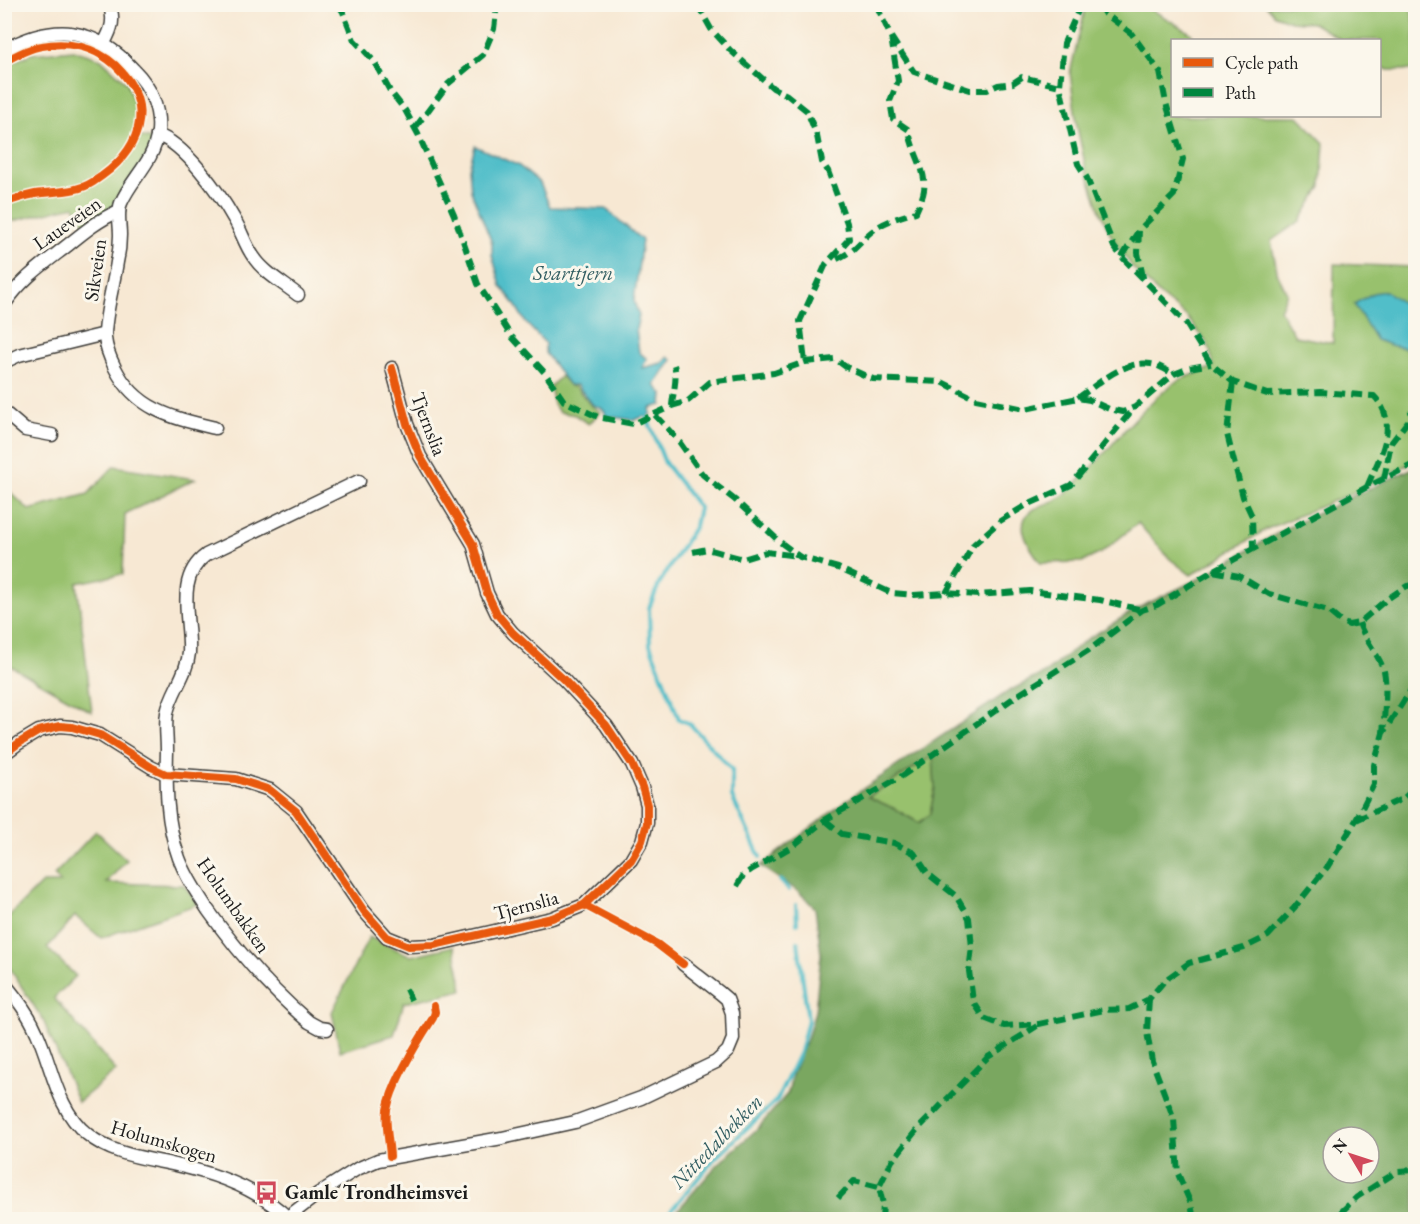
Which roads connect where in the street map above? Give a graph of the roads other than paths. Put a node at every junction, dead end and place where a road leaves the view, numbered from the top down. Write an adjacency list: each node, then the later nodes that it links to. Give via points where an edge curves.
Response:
1 (109, 4): 2 (street, via 113,20)
2 (104, 43): 3 (street, Laueveien, via 76,34 52,33); 4 (street, Laueveien, via 145,84 157,112)
3 (4, 50)
4 (157, 135): 5 (street, Laueveien, via 149,161); 6 (street, via 182,150 232,216 252,255)
5 (119, 211): 7 (street, Laueveien, via 96,223 34,271); 8 (street, Sikveien, via 119,249)
6 (298, 295)
7 (4, 305)
8 (105, 334): 9 (street); 12 (street, Sikveien, via 106,347 118,373 143,403 173,418)
9 (4, 362)
10 (392, 368): 16 (street, Tjernslia, via 420,456 473,544 486,593 497,614 606,725 632,764 647,805 642,841 631,860 584,905 552,918 434,945 409,946 387,937 364,911 296,811 270,789 237,778)
11 (4, 412): 13 (street, via 25,430)
12 (215, 428)
13 (52, 435)
14 (359, 482): 16 (street, Holumbakken, via 198,560 187,592 187,663 167,712)
15 (4, 754): 16 (street, Tjernslia, via 39,731 72,727 100,735)
16 (166, 774): 19 (street, Holumbakken, via 173,838 192,885 245,959 309,1022)
17 (683, 964): 20 (street, via 727,999 732,1013 734,1039 716,1062 641,1098 575,1122 378,1160 319,1192)
18 (4, 983): 20 (street, Holumskogen, via 38,1034 65,1106 88,1135 118,1152 241,1185)
19 (327, 1029)
20 (289, 1218)

